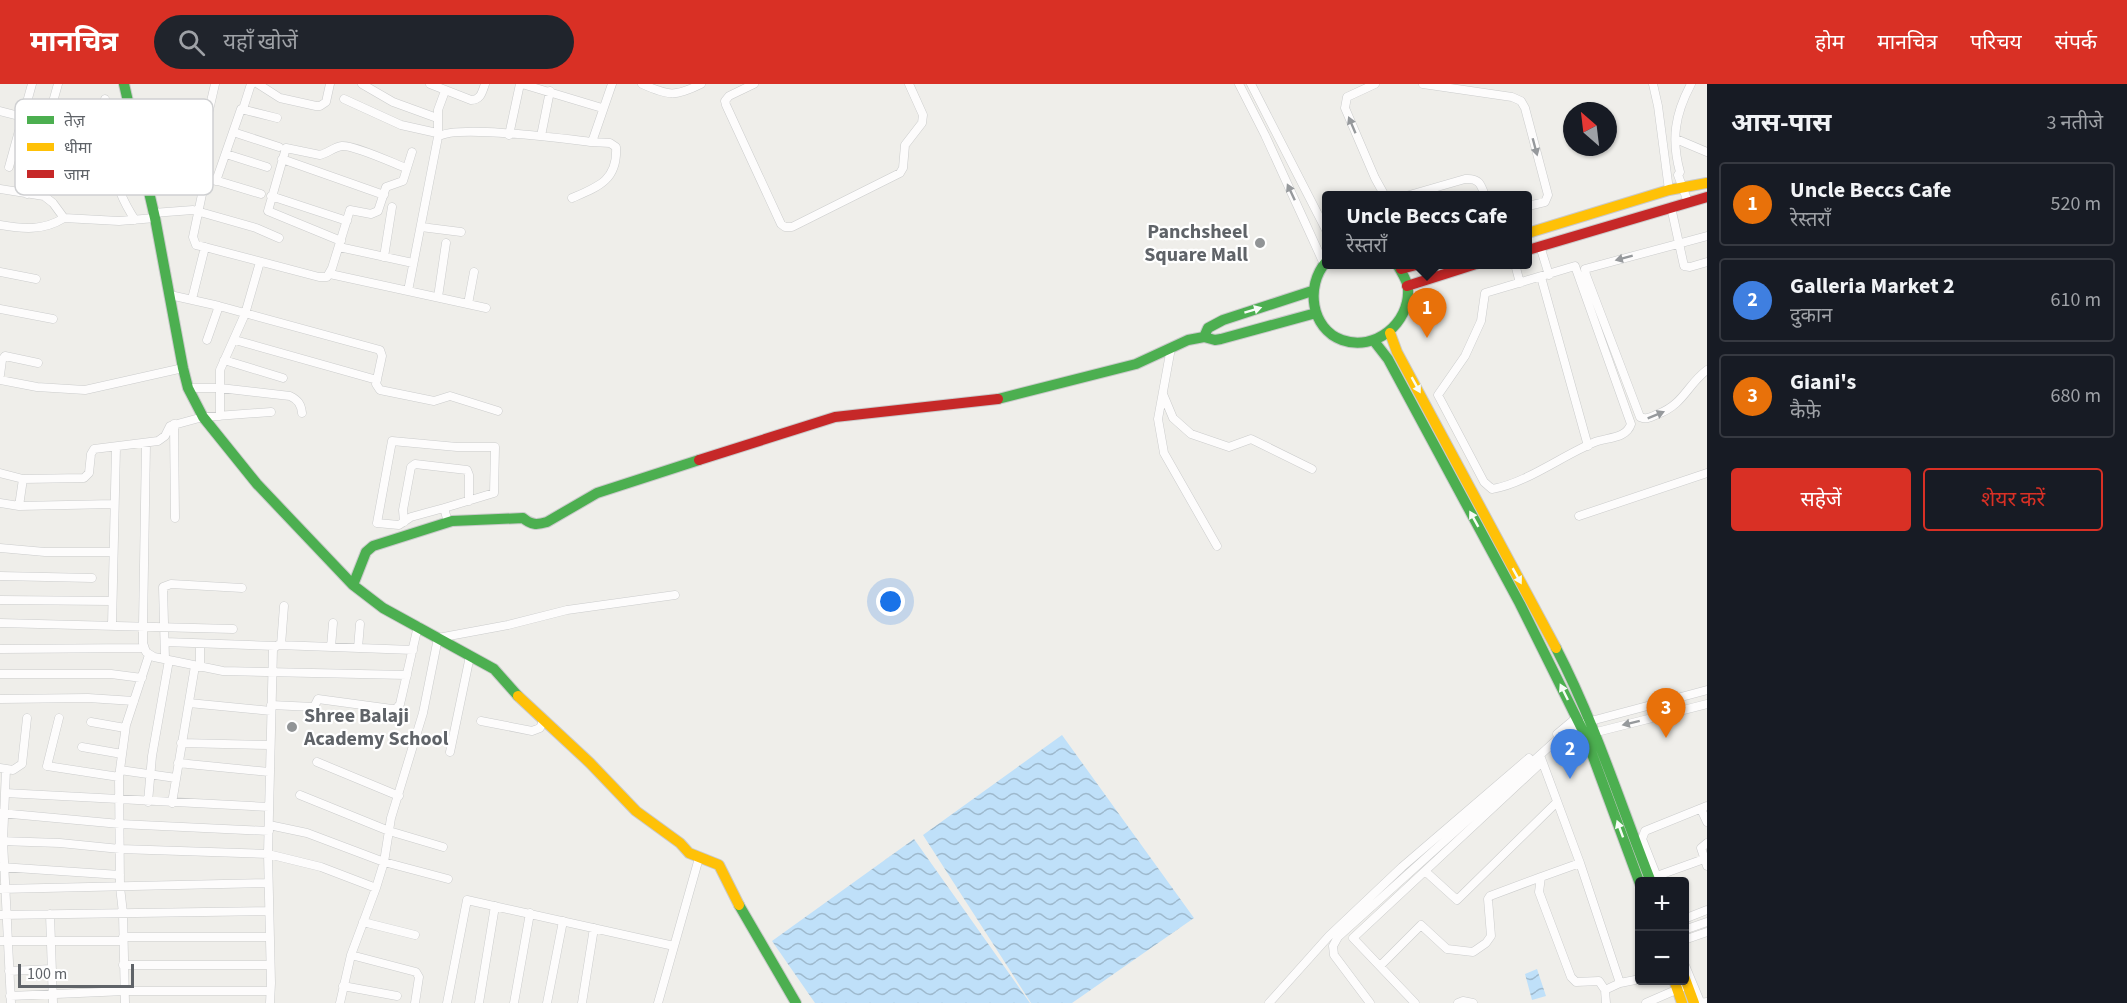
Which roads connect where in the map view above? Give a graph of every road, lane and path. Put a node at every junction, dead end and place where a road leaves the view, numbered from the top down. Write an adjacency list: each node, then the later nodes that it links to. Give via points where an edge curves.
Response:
1 (32, 84): 25 (street)
2 (58, 84): 26 (street)
3 (124, 84): 27 (street)
4 (215, 84): 28 (street)
5 (251, 84): 31 (street)
6 (258, 84): 7 (street, via 280,98 320,106 326,102)
7 (330, 84)
8 (362, 84): 35 (street, via 393,102)
9 (430, 84): 23 (street)
10 (485, 84): 23 (street, via 476,100)
11 (521, 84): 24 (street); 38 (street)
12 (612, 84): 30 (street)
13 (642, 84): 14 (street, via 663,94 676,95)
14 (701, 84)
15 (754, 84): 16 (street, via 729,96 726,105 781,224 792,227 900,173 905,145 922,123 923,115)
16 (909, 84)
17 (1239, 84): 80 (street, one-way to 17)
18 (1251, 84): 76 (street)
19 (1375, 84): 57 (street, one-way to 19, via 1345,108 1347,97)
20 (1423, 84): 71 (street, one-way to 71, via 1521,101 1548,195 1545,202)
21 (1653, 84): 56 (street)
22 (1691, 84): 40 (street, via 1679,106)
23 (445, 91): 35 (street)
24 (549, 91): 30 (street); 39 (street)
25 (27, 99)
26 (54, 99)
27 (128, 99)
28 (212, 99)
29 (344, 99): 37 (street, via 401,125)
30 (602, 108): 41 (street)
31 (243, 109): 34 (street); 36 (street)
32 (0, 111): 33 (street)
33 (15, 114)
34 (277, 118)
35 (437, 118): 37 (street)
36 (233, 132): 43 (street); 46 (street)
37 (438, 135): 38 (street); 83 (street)
38 (508, 135): 39 (street)
39 (542, 136): 41 (street)
40 (1676, 139): 45 (street); 54 (street, via 1678,177)
41 (592, 142): 69 (street, via 616,147 613,170 603,184)
42 (15, 143): 48 (street)
43 (279, 147)
44 (412, 152): 50 (street)
45 (1707, 152)
46 (226, 154): 49 (street); 52 (street)
47 (282, 159): 50 (street, via 286,148 320,155 341,146); 66 (street); 67 (street)
48 (9, 166)
49 (267, 167)
50 (406, 168): 66 (street, via 403,182 388,185)
51 (213, 180): 52 (street)
52 (216, 181): 61 (street)
53 (1707, 183): 54 (street)
54 (1687, 187): 56 (street); 70 (street)
55 (0, 189): 60 (street)
56 (1670, 190): 84 (street)
57 (1383, 191)
58 (1420, 191): 59 (street, via 1473,178)
59 (1484, 191)
60 (15, 192)
61 (261, 194)
62 (31, 195): 77 (street, via 49,199)
63 (121, 195): 78 (street)
64 (149, 195): 75 (street)
65 (202, 195): 74 (street)
66 (384, 195): 79 (street, via 378,211 350,210)
67 (271, 196): 79 (street); 90 (street, via 271,213)
68 (1707, 197): 70 (street)
69 (572, 198)
70 (1688, 202): 73 (street)
71 (1532, 206)
72 (392, 207): 94 (street)
73 (1671, 207): 89 (street); 91 (street)
74 (199, 211): 75 (street, via 176,210); 87 (street); 92 (street, via 193,240)
75 (154, 215): 78 (street); 112 (street)
76 (1318, 217): 80 (street); 81 (street)
77 (64, 218): 78 (street); 82 (street, via 32,229)
78 (135, 220)
79 (347, 220): 90 (street)
80 (1306, 222): 95 (street)
81 (1322, 224)
82 (0, 225)
83 (421, 227): 85 (street); 98 (street)
84 (1532, 231)
85 (461, 232)
86 (1707, 236): 89 (street)
87 (279, 238)
88 (446, 243): 113 (street)
89 (1680, 243): 97 (street, via 1686,267); 131 (street, one-way to 131, via 1585,269 1586,275 1640,417 1648,418 1672,407)
90 (340, 244): 94 (street); 105 (street)
91 (1540, 246): 93 (street); 106 (street)
92 (205, 247): 96 (street); 114 (street)
93 (1532, 248)
94 (384, 257): 98 (street)
95 (1322, 257)
96 (260, 262): 105 (street, via 319,277); 120 (street)
97 (1707, 262)
98 (413, 263): 110 (street)
99 (1322, 268): 111 (street)
100 (1400, 269): 109 (street)
101 (1460, 269): 109 (street)
102 (1516, 269): 108 (street)
103 (0, 272): 107 (street)
104 (474, 272): 115 (street)
105 (330, 274): 110 (street)
106 (1545, 276): 108 (street); 146 (street); 146 (street, via 1575,266 1631,424 1623,435)
107 (36, 279)
108 (1520, 283): 148 (street, via 1485,293 1481,321 1465,356 1438,395)
109 (1407, 286): 122 (street, via 1407,309)
110 (408, 291): 113 (street)
111 (1312, 291): 119 (street); 123 (street, one-way to 111, via 1208,328 1223,320)
112 (170, 295): 114 (street); 130 (street)
113 (438, 297): 115 (street)
114 (192, 299): 116 (street)
115 (468, 304): 117 (street)
116 (219, 306): 120 (street); 124 (street)
117 (486, 308)
118 (0, 309): 121 (street)
119 (1316, 313): 123 (street, via 1221,339); 126 (street, via 1322,324 1340,339)
120 (245, 314): 125 (street); 135 (street, via 380,350)
121 (53, 320)
122 (1390, 333): 126 (street); 149 (street, one-way to 149)
123 (1204, 336): 127 (street)
124 (207, 340)
125 (235, 340): 128 (street); 135 (street)
126 (1374, 341): 155 (street, via 1388,358)
127 (1171, 348): 138 (street); 164 (street, via 1136,364 999,399 835,417 597,493 538,525 523,518)
128 (224, 360): 133 (street); 137 (street)
129 (38, 363): 132 (street, via 5,356)
130 (183, 368): 134 (street, via 86,390); 136 (street)
131 (1707, 370)
132 (0, 375)
133 (283, 378)
134 (0, 380)
135 (377, 380): 139 (street, via 380,390 434,401 450,396)
136 (188, 388): 137 (street); 143 (street)
137 (220, 388): 141 (street, via 290,396 297,400); 142 (street)
138 (1162, 392): 150 (street, via 1173,418 1191,434 1229,447 1251,440); 165 (street, via 1158,419 1164,453)
139 (498, 411)
140 (271, 412): 142 (street)
141 (302, 413)
142 (220, 416): 143 (street)
143 (203, 417): 144 (street); 170 (street, via 257,484)
144 (174, 424): 145 (street, via 162,440); 162 (street)
145 (146, 444): 147 (street); 180 (street)
146 (1588, 446): 148 (street, via 1492,489)
147 (116, 447): 153 (street, via 92,450 89,473 84,478); 158 (street)
148 (1468, 452): 149 (street)
149 (1455, 459): 154 (street)
150 (1312, 469)
151 (0, 473): 153 (street)
152 (1707, 473): 161 (street)
153 (23, 479): 159 (street)
154 (1467, 480): 155 (street); 211 (street, one-way to 211, via 1563,662)
155 (1455, 485): 211 (street, one-way to 155)
156 (469, 501): 160 (street); 163 (street, via 467,470 415,464 411,467); 163 (street, via 494,493 495,447 392,441 377,523)
157 (0, 503): 159 (street)
158 (114, 504): 159 (street); 167 (street)
159 (19, 506)
160 (444, 508): 163 (street); 164 (street)
161 (1579, 516)
162 (175, 518)
163 (404, 522)
164 (448, 522): 170 (street, via 373,546 366,552)
165 (1217, 546)
166 (0, 548): 167 (street)
167 (113, 552): 174 (street)
168 (0, 576): 169 (street)
169 (92, 578)
170 (353, 585): 181 (street, via 383,608)
171 (242, 588): 182 (street, via 166,585 162,590)
172 (675, 595): 184 (street, via 567,610)
173 (0, 600): 174 (street)
174 (112, 601): 179 (street)
175 (284, 606): 187 (street)
176 (0, 623): 179 (street)
177 (333, 623): 188 (street)
178 (360, 624): 189 (street)
179 (111, 626): 180 (street)
180 (143, 626): 182 (street); 192 (street)
181 (418, 626): 184 (street); 191 (street)
182 (164, 627): 183 (street); 185 (street)
183 (233, 628)
184 (438, 638): 193 (street); 228 (street, via 423,713)
185 (165, 642): 186 (street); 194 (street)
186 (200, 644): 187 (street); 195 (street)
187 (278, 646): 188 (street); 196 (street, via 273,649)
188 (331, 647): 189 (street)
189 (358, 648): 191 (street)
190 (0, 649): 192 (street)
191 (412, 650): 198 (street)
192 (146, 652): 194 (street); 199 (street)
193 (470, 656): 209 (street, via 494,669); 216 (street)
194 (167, 660): 195 (street); 224 (street)
195 (197, 666): 196 (street); 203 (street)
196 (273, 673): 198 (street); 205 (street)
197 (0, 674): 199 (street, via 111,674)
198 (407, 675): 205 (street, via 397,708 318,699 314,707)
199 (142, 678): 202 (street)
200 (1707, 690): 211 (street)
201 (0, 699): 202 (street)
202 (134, 701): 212 (street)
203 (189, 703): 205 (street); 213 (street)
204 (1707, 704): 211 (street, one-way to 211)
205 (271, 708): 214 (street)
206 (27, 718): 221 (street, via 22,764 14,770)
207 (59, 718): 223 (street, via 47,766)
208 (481, 721): 209 (street, via 532,731 540,728)
209 (543, 721): 245 (street, via 636,811)
210 (91, 722): 212 (street)
211 (1585, 726): 218 (street, via 1561,736); 252 (street); 315 (street, via 1402,867 1329,936)
212 (125, 728): 217 (street)
213 (182, 743): 214 (street); 220 (street)
214 (270, 745): 222 (street)
215 (82, 747): 217 (street)
216 (450, 752)
217 (122, 754): 223 (street)
218 (1541, 758): 231 (street); 250 (street); 316 (street, via 1338,937 1334,955)
219 (317, 762): 228 (street)
220 (178, 763): 222 (street); 225 (street)
221 (3, 768): 226 (street)
222 (269, 772): 233 (street)
223 (120, 774): 224 (street); 229 (street)
224 (150, 775): 225 (street); 230 (street)
225 (176, 778): 232 (street)
226 (5, 793): 229 (street); 235 (street)
227 (300, 795): 239 (street)
228 (399, 796): 239 (street)
229 (119, 801): 230 (street); 237 (street)
230 (148, 802): 232 (street)
231 (1557, 802): 248 (street); 250 (street, via 1457,900)
232 (172, 803): 233 (street)
233 (269, 807): 238 (street)
234 (1704, 807): 236 (street); 253 (street, via 1645,831 1642,839)
235 (2, 814): 237 (street); 240 (street)
236 (1707, 822)
237 (120, 824): 238 (street); 243 (street)
238 (269, 828): 244 (street); 246 (street, via 307,833)
239 (389, 831): 242 (street); 246 (street)
240 (1, 841): 243 (street); 249 (street)
241 (1707, 843): 247 (street, via 1701,848)
242 (443, 847)
243 (120, 849): 244 (street); 251 (street)
244 (268, 854): 257 (street); 259 (street, via 321,867)
245 (699, 858): 281 (street); 314 (street, via 719,865)
246 (384, 862): 256 (street); 259 (street)
247 (1706, 862): 254 (street)
248 (1580, 863): 255 (street); 289 (street)
249 (2, 867): 251 (street); 260 (street)
250 (1425, 871): 285 (street, via 1353,938)
251 (120, 875): 258 (street)
252 (1650, 877)
253 (1650, 877)
254 (1660, 877)
255 (1541, 878): 285 (street, via 1490,896 1491,936 1479,950 1447,949 1421,926); 295 (street, via 1539,892 1571,977 1576,982 1599,981)
256 (448, 879)
257 (268, 883): 258 (street); 263 (street)
258 (120, 887): 260 (street); 264 (street)
259 (376, 888): 270 (street)
260 (3, 889): 267 (street)
261 (495, 906): 266 (street); 308 (street, via 466,900); 309 (street)
262 (1707, 910): 268 (street)
263 (269, 911): 264 (street); 276 (street)
264 (123, 913): 265 (street); 278 (street)
265 (50, 914): 267 (street); 280 (street)
266 (530, 914): 269 (street); 310 (street)
267 (3, 915): 279 (street)
268 (1689, 917)
269 (563, 921): 272 (street); 311 (street)
270 (363, 922): 275 (street); 282 (street)
271 (1707, 922): 273 (street)
272 (594, 928): 281 (street); 312 (street)
273 (1689, 928)
274 (1707, 932): 277 (street)
275 (415, 934)
276 (270, 937): 278 (street); 284 (street)
277 (1689, 938)
278 (123, 939): 280 (street); 283 (street)
279 (3, 941): 280 (street); 286 (street)
280 (51, 941): 287 (street)
281 (674, 946): 313 (street)
282 (351, 956): 294 (street); 307 (street, via 416,972 419,977)
283 (123, 965): 284 (street); 296 (street)
284 (270, 965): 297 (street)
285 (1380, 966): 317 (street)
286 (6, 969): 287 (street); 300 (street)
287 (52, 969): 298 (street)
288 (1635, 980): 289 (street)
289 (1620, 983): 295 (street)
290 (1679, 985): 301 (street)
291 (1683, 985): 322 (street)
292 (1685, 985): 323 (street)
293 (1686, 985): 302 (street, via 1701,1003)
294 (343, 986): 299 (street); 306 (street)
295 (1605, 990): 320 (street)
296 (125, 991): 297 (street); 298 (street); 304 (street)
297 (270, 991): 305 (street)
298 (53, 994): 300 (street); 303 (street)
299 (397, 996)
300 (11, 999)
301 (1658, 1001): 321 (street)
302 (1707, 1002)
303 (53, 1003)
304 (125, 1003)
305 (270, 1003)
306 (340, 1003)
307 (415, 1003)
308 (447, 1003)
309 (479, 1003)
310 (514, 1003)
311 (547, 1003)
312 (582, 1003)
313 (658, 1003)
314 (796, 1003)
315 (1269, 1003)
316 (1370, 1003)
317 (1415, 1003)
318 (1458, 1003): 319 (street)
319 (1473, 1003)
320 (1606, 1003)
321 (1646, 1003)
322 (1682, 1003)
323 (1694, 1003)

